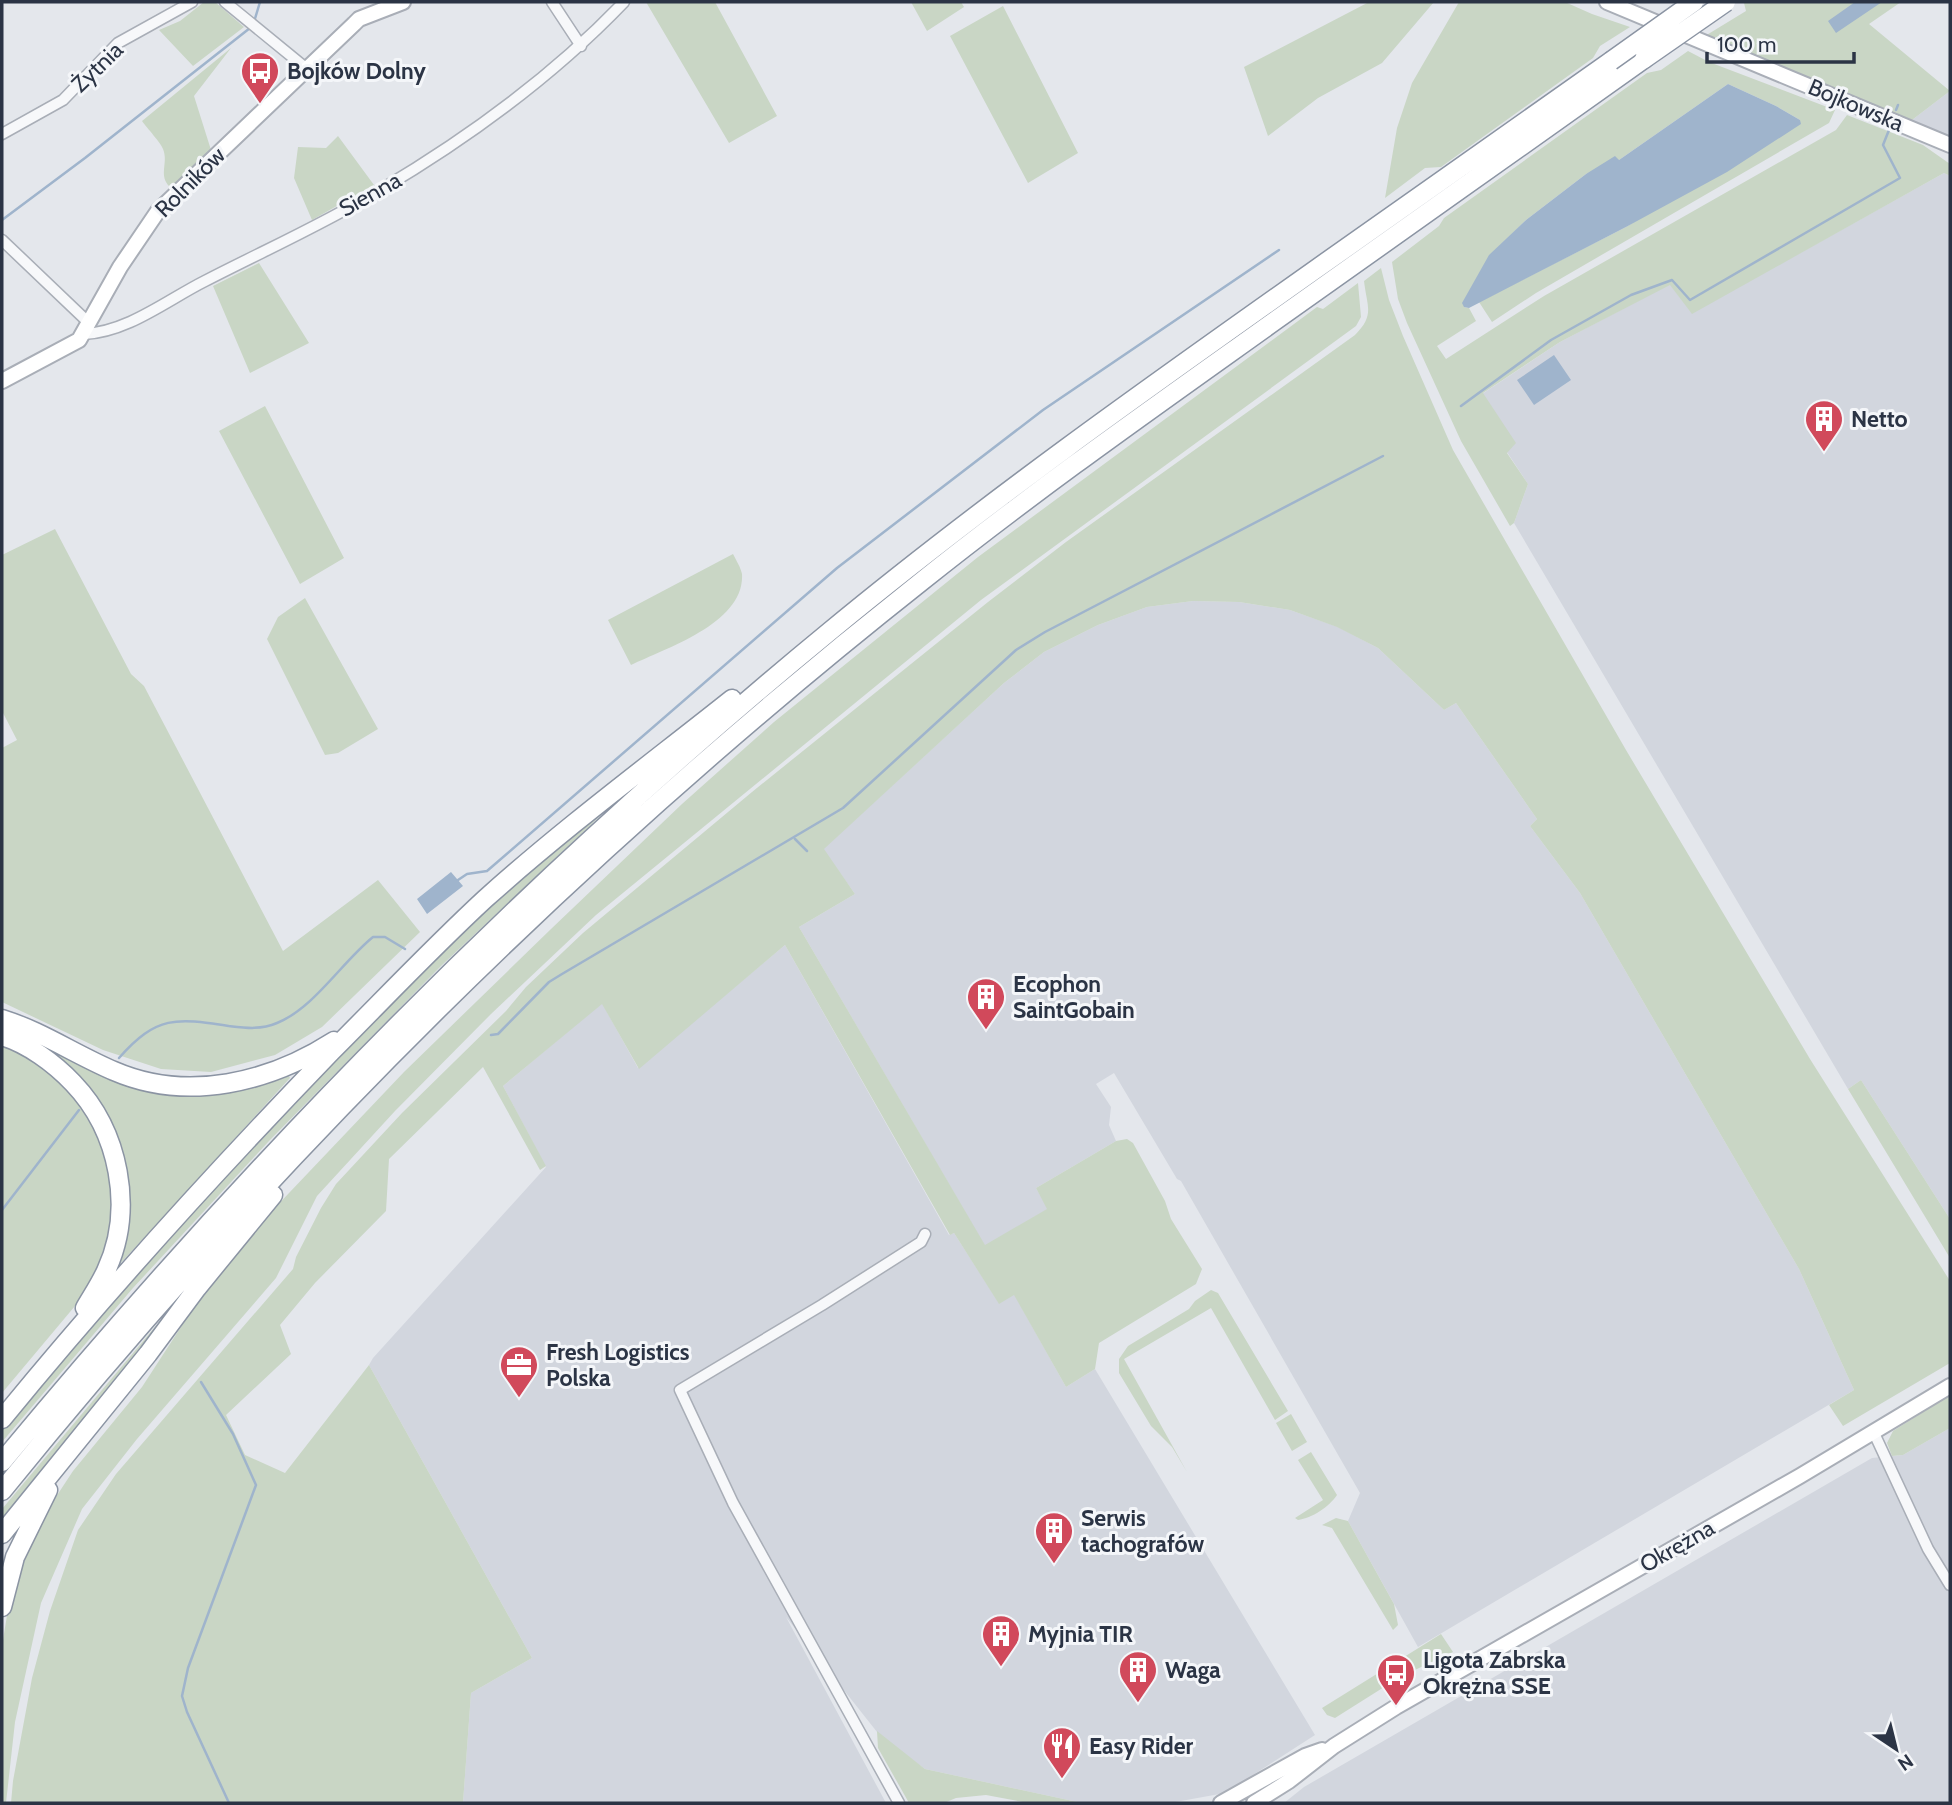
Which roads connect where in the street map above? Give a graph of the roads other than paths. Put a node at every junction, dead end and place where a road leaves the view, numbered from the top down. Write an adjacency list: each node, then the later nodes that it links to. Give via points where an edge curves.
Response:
1 (192, 2): 11 (street, Żytnia, via 118,43 63,100)
2 (225, 2): 10 (street)
3 (402, 2): 10 (street, Rolników, via 359,19)
4 (552, 2): 9 (street)
5 (624, 2): 9 (street, Sienna)
6 (1607, 2): 12 (street, Bojkowska)
7 (1694, 2): 16 (highway, bridge, via 1059,452)
8 (1726, 2): 20 (highway, bridge, via 1042,488 922,581 668,794)
9 (584, 43): 14 (street, Sienna, via 459,141 378,192 124,325 100,333)
10 (307, 69): 14 (street, Rolników, via 158,211)
11 (2, 134)
12 (1950, 145)
13 (2, 240): 14 (street)
14 (86, 328): 15 (street, Rolników, via 71,346)
15 (2, 381)
16 (789, 665): 18 (highway, via 733,698 545,847 453,929); 27 (highway, via 608,823 362,1060 176,1258)
17 (2, 1019): 18 (highway, via 117,1073 177,1086 254,1079 299,1061)
18 (358, 1025): 22 (highway, via 203,1187)
19 (2, 1036): 22 (highway, via 51,1063 80,1091 104,1126 119,1179 119,1222 107,1270)
20 (373, 1074): 26 (highway, via 222,1256); 28 (highway, via 168,1294)
21 (925, 1234): 33 (street, via 920,1242 833,1298 680,1390 733,1503)
22 (61, 1348): 24 (highway)
23 (1950, 1386): 25 (street, Okrężna)
24 (2, 1419)
25 (1874, 1433): 30 (street, via 1928,1549); 32 (street, Okrężna)
26 (64, 1458): 29 (highway); 31 (highway, via 15,1557)
27 (2, 1462)
28 (2, 1491)
29 (2, 1535)
30 (1950, 1585)
31 (2, 1607)
32 (1334, 1746): 34 (street, Okrężna, via 1305,1755); 35 (street, Okrężna)
33 (898, 1803)
34 (1221, 1803)
35 (1254, 1803)

